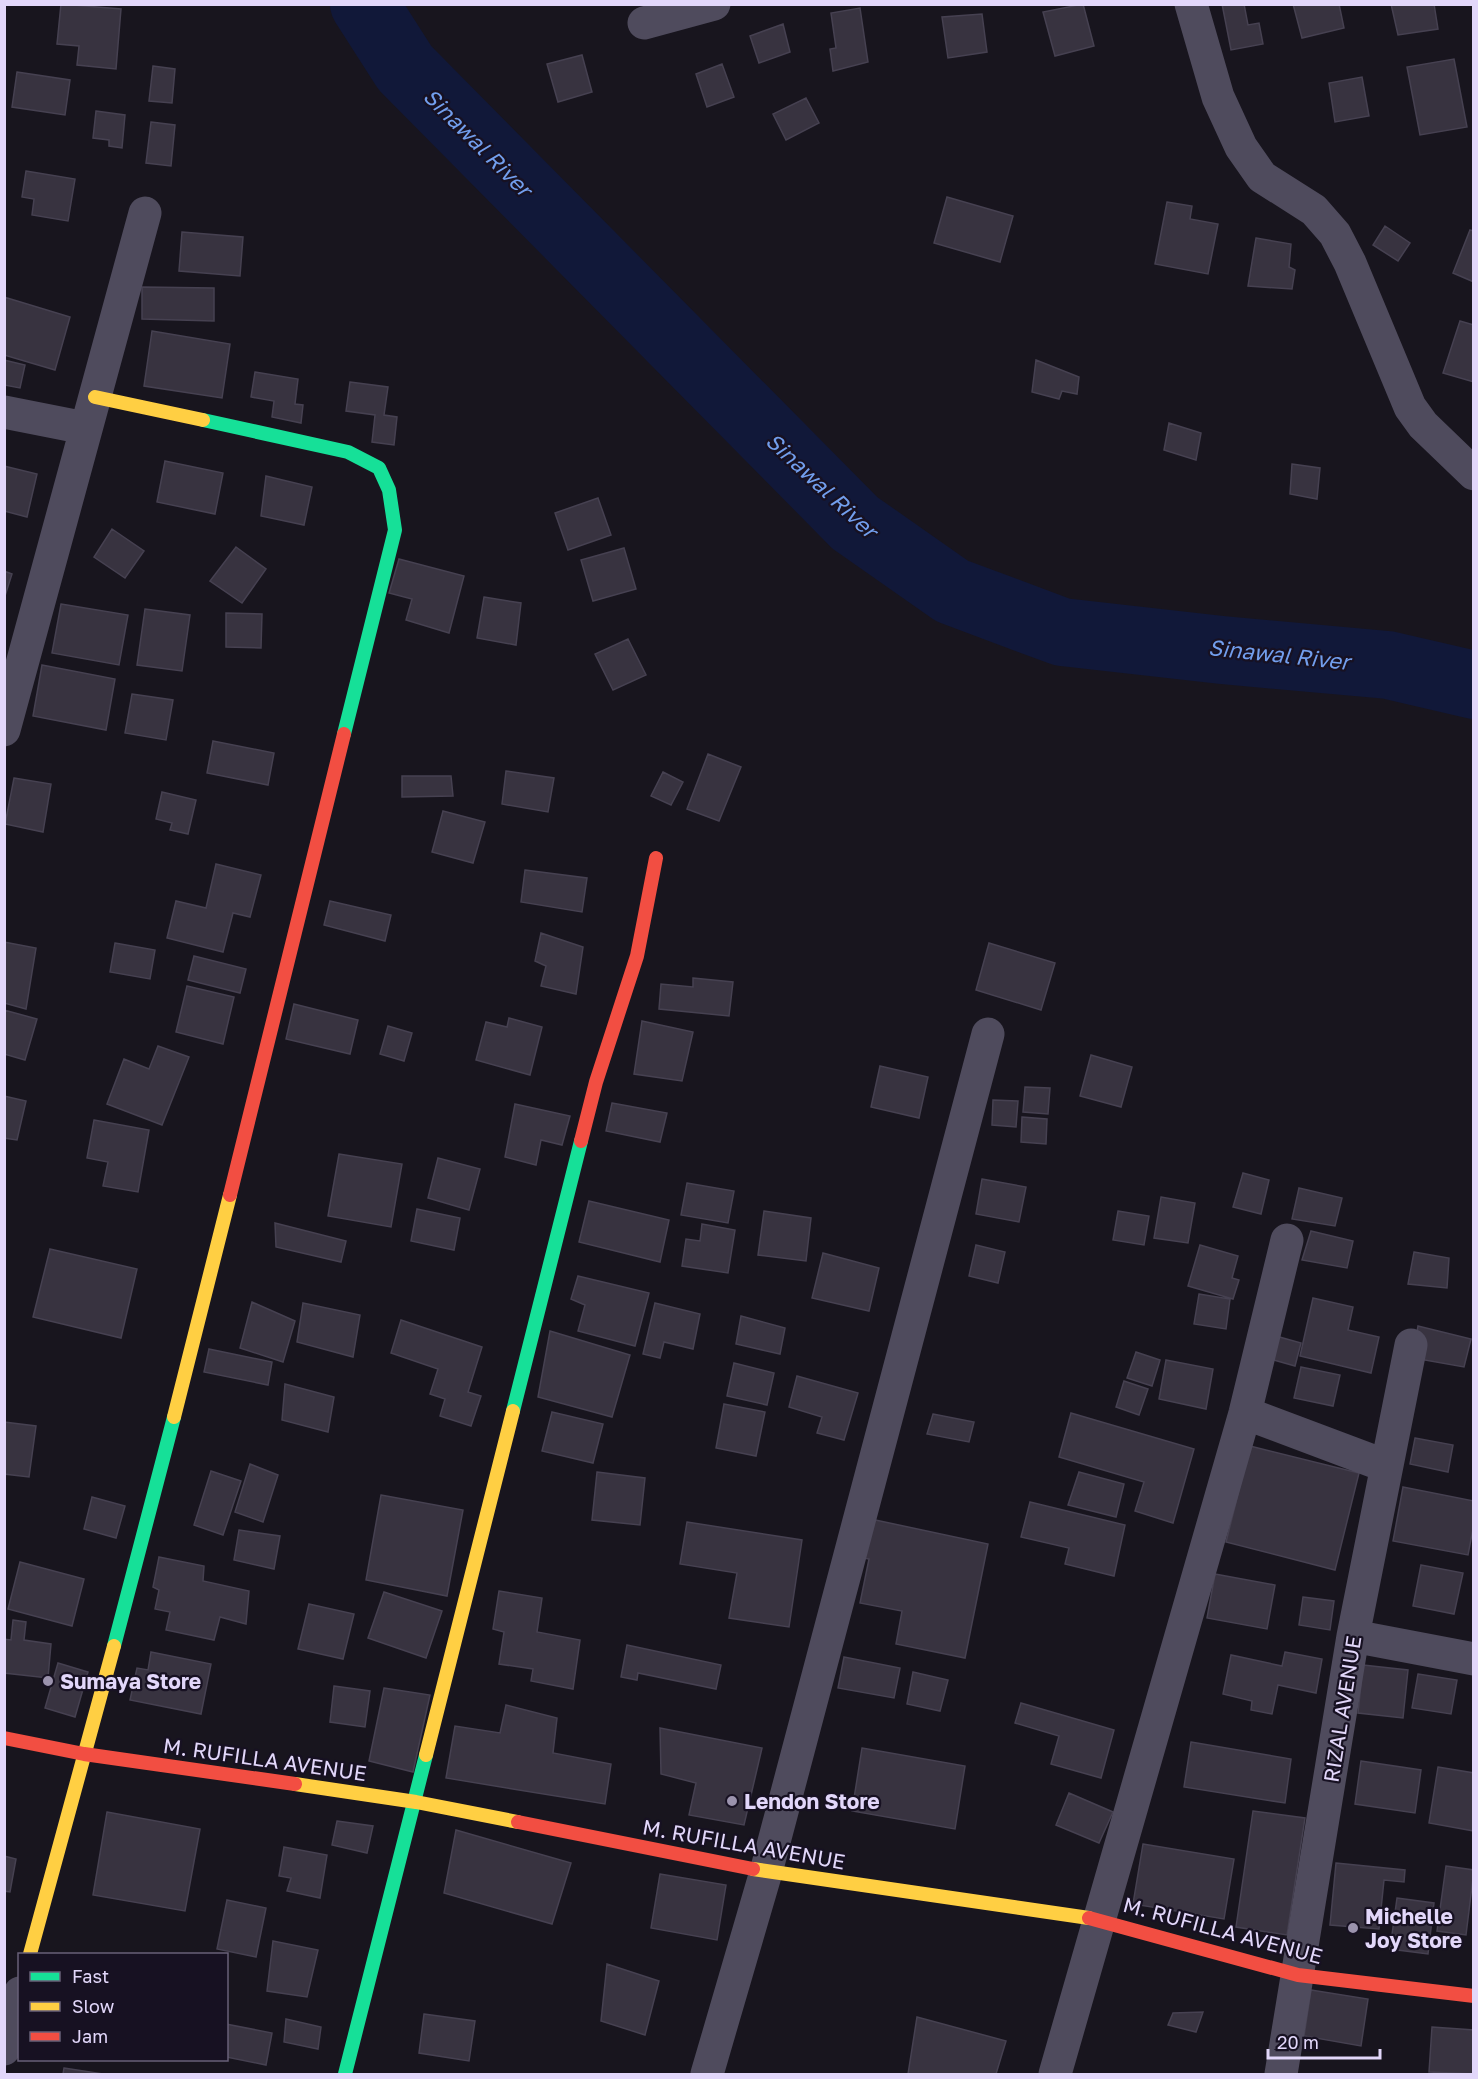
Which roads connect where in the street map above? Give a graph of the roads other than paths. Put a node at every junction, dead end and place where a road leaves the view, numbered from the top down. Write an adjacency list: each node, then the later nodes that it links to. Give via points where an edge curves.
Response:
1 (714, 4): 3 (street)
2 (1191, 4): 8 (street, via 1218,97 1240,147 1262,177 1314,210 1335,234 1410,407)
3 (644, 22)
4 (145, 213): 5 (street)
5 (95, 397): 7 (street); 19 (street, via 348,452 379,468 390,490 395,530 146,1531)
6 (4, 412): 7 (street)
7 (85, 428): 9 (street)
8 (1473, 474)
9 (4, 730)
10 (656, 858): 20 (street, via 637,956 596,1082)
11 (988, 1034): 21 (street)
12 (1287, 1240): 14 (street)
13 (1411, 1345): 15 (street, RIZAL AVENUE)
14 (1245, 1413): 15 (street); 22 (street)
15 (1386, 1466): 16 (street, RIZAL AVENUE)
16 (1353, 1636): 17 (street); 24 (street, RIZAL AVENUE)
17 (1473, 1659)
18 (4, 1738): 19 (street, M. RUFILLA AVENUE)
19 (84, 1754): 20 (street, M. RUFILLA AVENUE); 23 (street)
20 (416, 1802): 21 (street, M. RUFILLA AVENUE); 28 (street)
21 (766, 1872): 22 (street, M. RUFILLA AVENUE); 29 (street)
22 (1099, 1919): 24 (street, M. RUFILLA AVENUE); 30 (street)
23 (30, 1953)
24 (1298, 1976): 25 (street, M. RUFILLA AVENUE); 31 (street, RIZAL AVENUE)
25 (1473, 1996)
26 (18, 2000): 27 (street)
27 (4, 2049)
28 (345, 2074)
29 (707, 2074)
30 (1055, 2074)
31 (1281, 2074)

